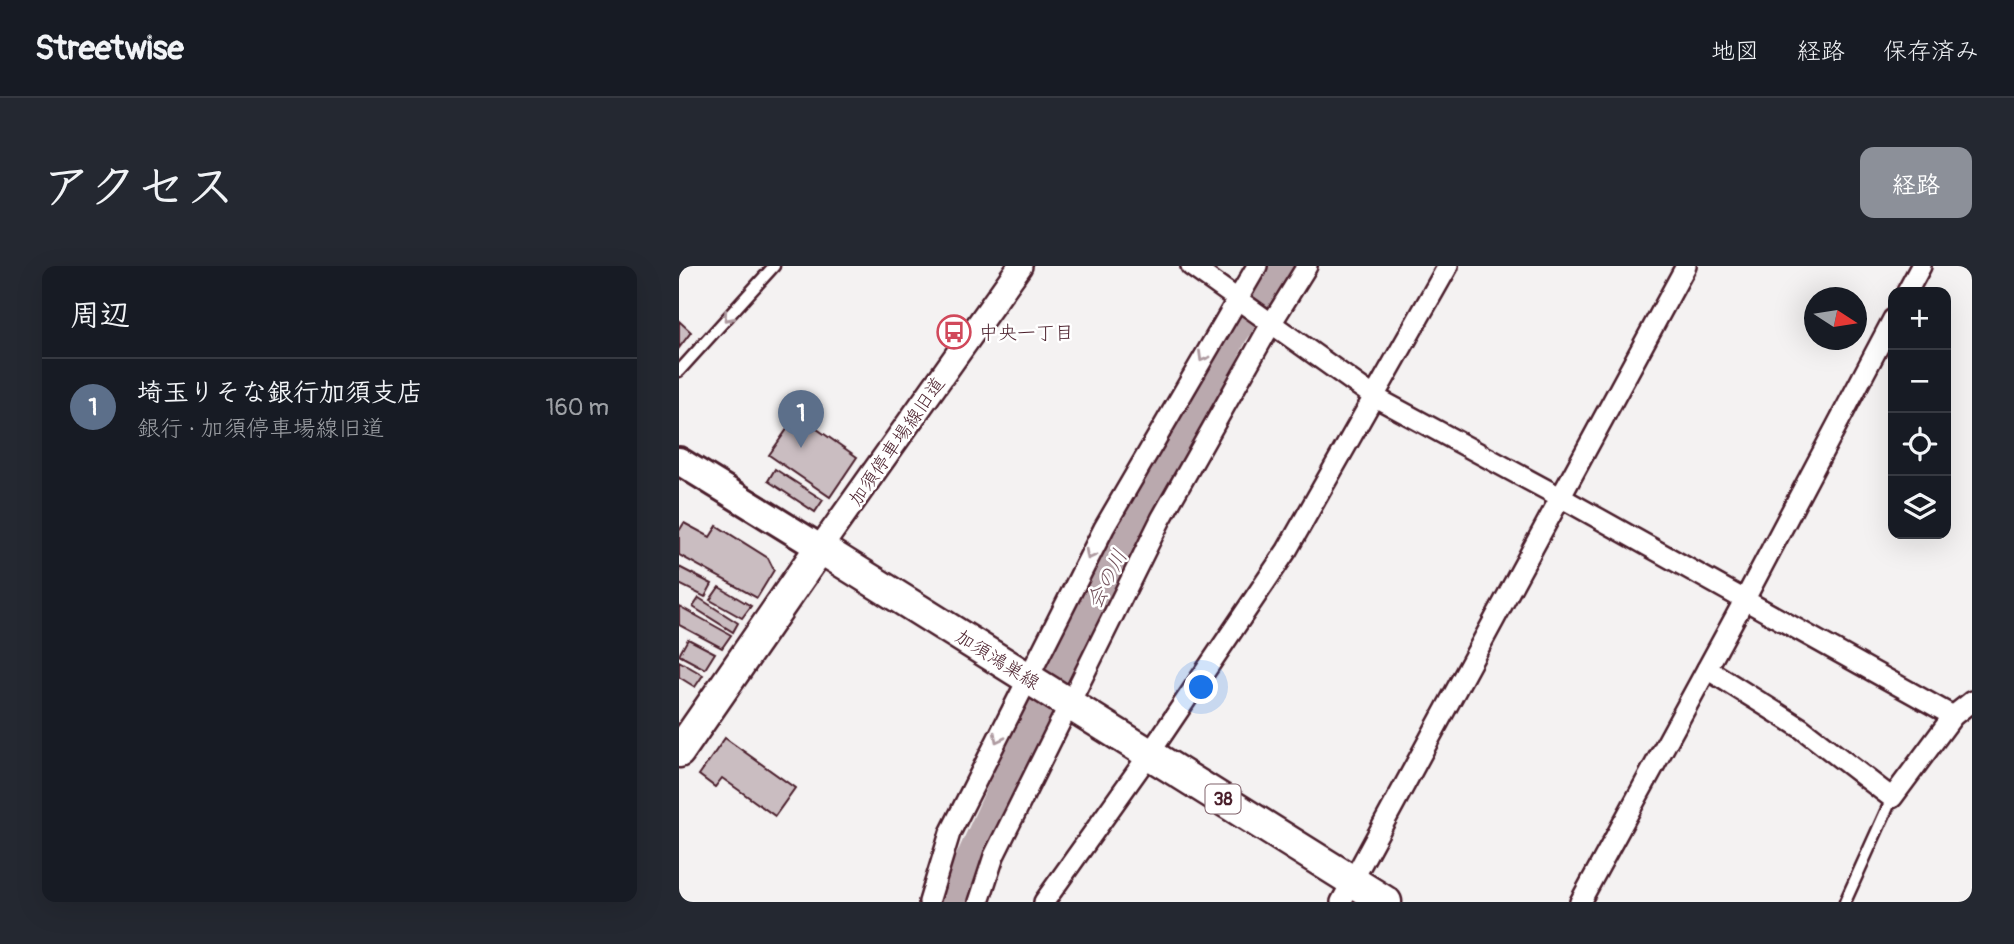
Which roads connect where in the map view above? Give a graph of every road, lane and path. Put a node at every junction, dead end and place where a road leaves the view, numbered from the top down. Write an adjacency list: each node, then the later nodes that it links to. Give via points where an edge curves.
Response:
1 (774, 266): 13 (lane, one-way to 13)
2 (1020, 266): 17 (street, 加須停車場線旧道)
3 (1191, 266): 10 (street)
4 (1257, 266): 10 (street)
5 (1307, 266): 11 (street)
6 (1448, 266): 14 (street)
7 (1686, 266): 16 (street)
8 (1921, 266): 9 (street)
9 (1910, 287)
10 (1237, 298): 11 (street); 20 (street, one-way to 20, via 1104,527)
11 (1271, 324): 14 (street); 20 (street, via 1161,519)
12 (1888, 328): 18 (street)
13 (679, 371)
14 (1373, 396): 16 (street); 24 (street, via 1287,550)
15 (679, 461): 17 (main road)
16 (1562, 498): 18 (street); 26 (street)
17 (820, 548): 20 (main road, 加須鴻巣線 / 38); 23 (main road)
18 (1745, 599): 19 (street); 22 (street)
19 (1706, 669): 25 (street, via 1801,728); 31 (street)
20 (1048, 690): 24 (main road, 加須鴻巣線 / 38); 27 (street, one-way to 27, via 950,833); 28 (street)
21 (1972, 701): 22 (street)
22 (1953, 716): 25 (street)
23 (679, 752)
24 (1150, 753): 26 (main road, 加須鴻巣線 / 38); 29 (street)
25 (1892, 798): 32 (lane)
26 (1347, 892): 30 (main road, 加須鴻巣線 / 38)
27 (929, 902)
28 (979, 902)
29 (1044, 902)
30 (1386, 902)
31 (1580, 902)
32 (1845, 902)

